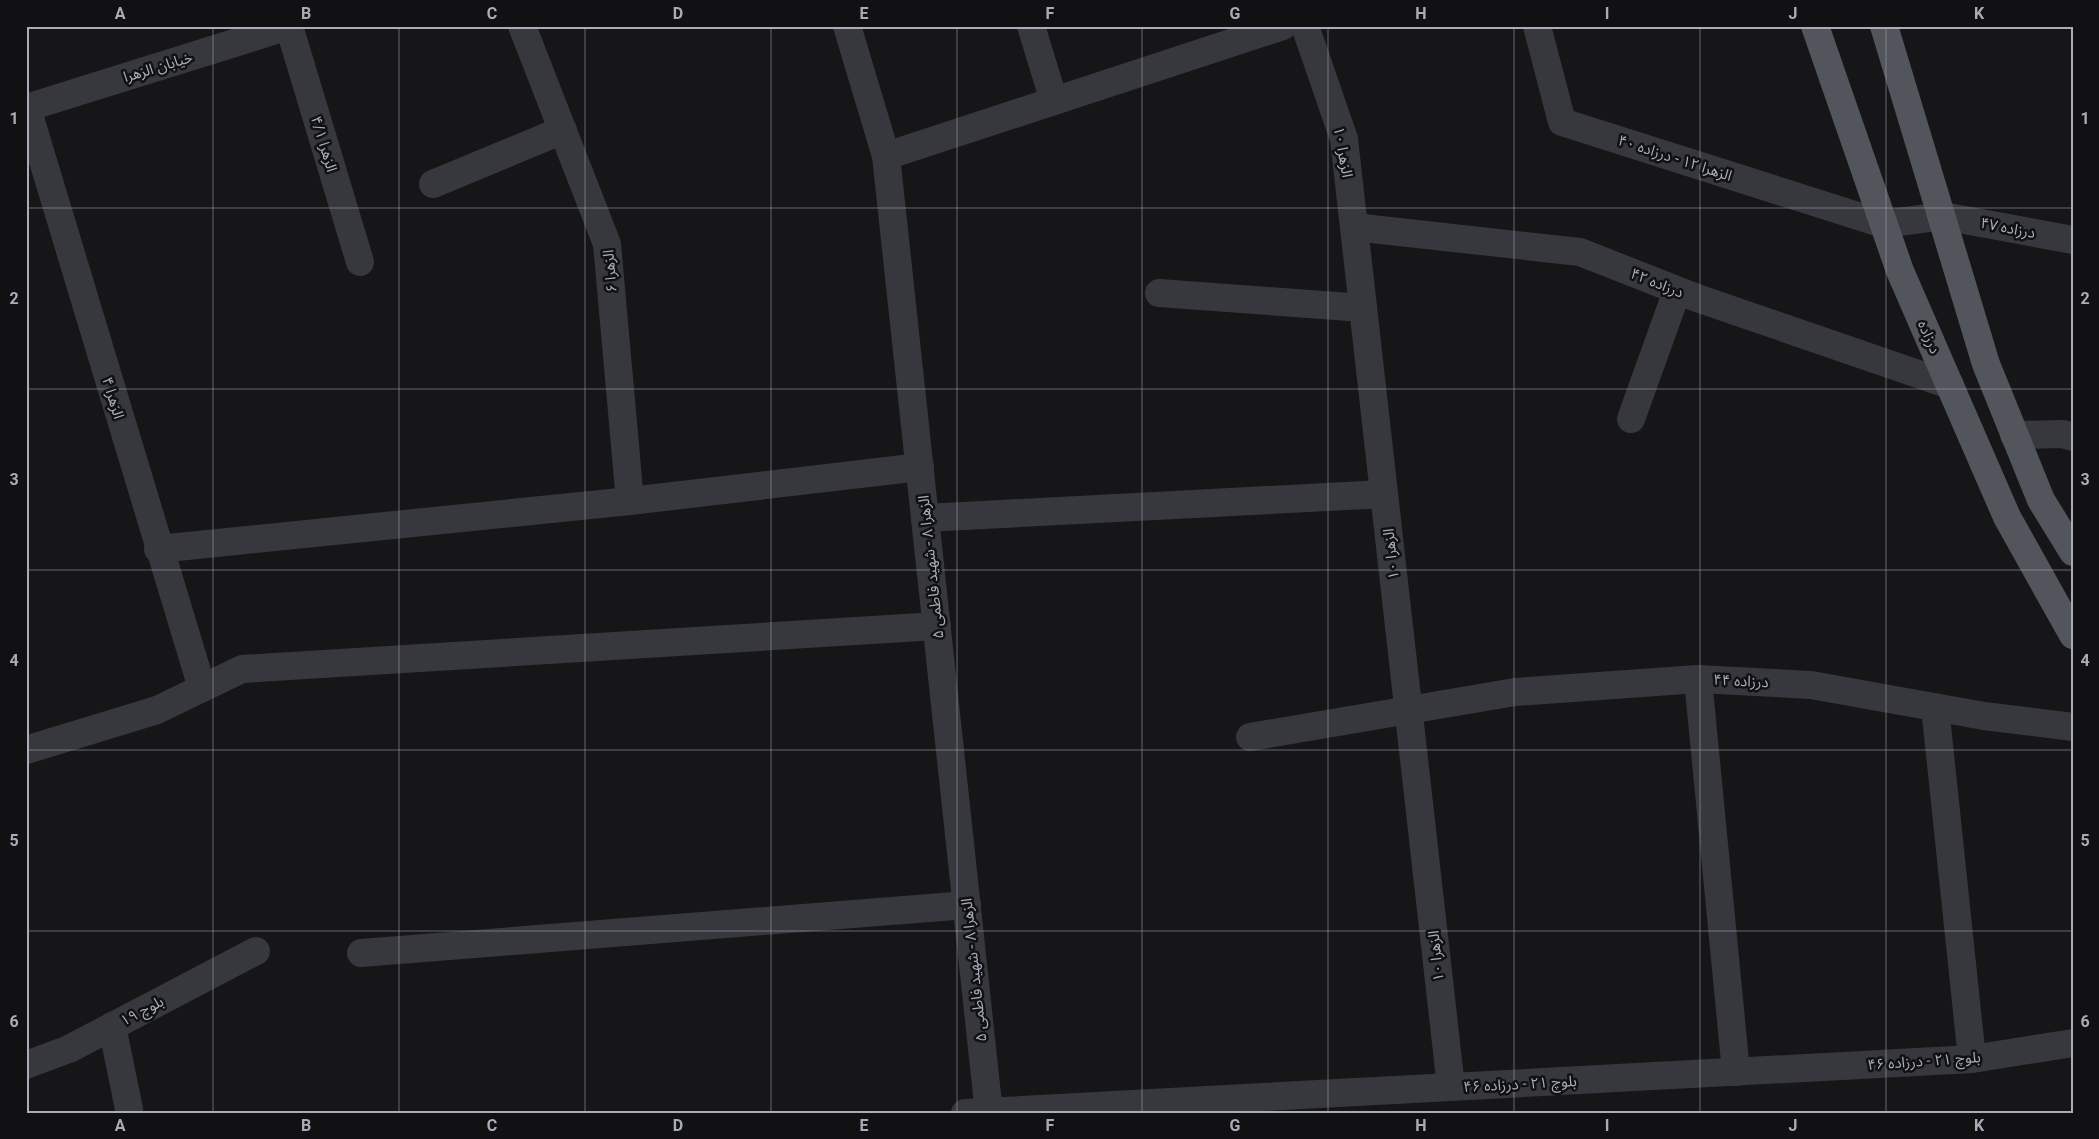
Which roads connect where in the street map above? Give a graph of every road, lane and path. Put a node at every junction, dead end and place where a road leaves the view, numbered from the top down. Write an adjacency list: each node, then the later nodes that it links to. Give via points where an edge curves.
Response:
1 (289, 26): 11 (street, خیابان الزهرا); 19 (street, الزهرا ۴/۱)
2 (522, 26): 12 (street, الزهرا ۶)
3 (847, 26): 13 (street, الزهرا ۸ - شهید فاطمی ۵)
4 (1030, 26): 10 (street)
5 (1283, 26): 10 (street)
6 (1305, 26): 17 (street, الزهرا ۱۰, via 1344,139)
7 (1537, 26): 16 (street, الزهرا ۱۲ - درزاده ۴۰, via 1562,122)
8 (1815, 26): 16 (main road, درزاده)
9 (1884, 26): 15 (main road)
10 (1054, 101): 13 (street)
11 (26, 108): 31 (street, الزهرا ۴)
12 (563, 130): 14 (street); 29 (street, الزهرا ۶, via 608,244)
13 (886, 156): 27 (street, الزهرا ۸ - شهید فاطمی ۵)
14 (432, 184)
15 (1943, 216): 16 (street, درزاده ۴۷); 18 (street, درزاده ۴۷); 25 (main road, via 1986,364)
16 (1883, 224): 23 (main road, درزاده)
17 (1354, 227): 20 (street, درزاده ۴۲, via 1580,252); 22 (street, الزهرا ۱۰)
18 (2073, 240)
19 (360, 262)
20 (1677, 291): 23 (street, درزاده ۴۲); 24 (street)
21 (1159, 293): 22 (street)
22 (1363, 308): 28 (street, الزهرا ۱۰)
23 (1950, 385): 34 (main road, درزاده, via 2007,517)
24 (1631, 419)
25 (2014, 435): 26 (street, via 2063,434); 32 (main road, via 2041,500)
26 (2073, 437)
27 (920, 466): 29 (street); 30 (street, الزهرا ۸ - شهید فاطمی ۵)
28 (1384, 494): 30 (street); 38 (street, الزهرا ۱۰)
29 (630, 501): 31 (street)
30 (925, 518): 33 (street, الزهرا ۸ - شهید فاطمی ۵)
31 (158, 549): 36 (street, الزهرا ۴)
32 (2073, 552)
33 (937, 626): 36 (street, via 242,669); 42 (street, الزهرا ۸ - شهید فاطمی ۵)
34 (2073, 635)
35 (1698, 679): 37 (street, درزاده ۴۴, via 1811,685); 38 (street, درزاده ۴۴, via 1515,692); 49 (street)
36 (202, 688): 41 (street, via 157,710)
37 (1935, 707): 39 (street, درزاده ۴۴); 47 (street)
38 (1409, 712): 40 (street, درزاده ۴۴); 50 (street, الزهرا ۱۰)
39 (2073, 727)
40 (1250, 737)
41 (26, 750)
42 (967, 904): 44 (street); 52 (street, الزهرا ۸ - شهید فاطمی ۵)
43 (256, 951): 45 (street, بلوچ ۱۹)
44 (361, 953)
45 (112, 1026): 48 (street, بلوچ ۱۹, via 69,1049); 51 (street)
46 (2073, 1043): 47 (street, بلوچ ۲۱ - درزاده ۴۶)
47 (1972, 1059): 49 (street, بلوچ ۲۱ - درزاده ۴۶)
48 (26, 1065)
49 (1736, 1072): 50 (street, بلوچ ۲۱ - درزاده ۴۶)
50 (1451, 1087): 52 (street, بلوچ ۲۱ - درزاده ۴۶)
51 (129, 1109)
52 (981, 1112)

